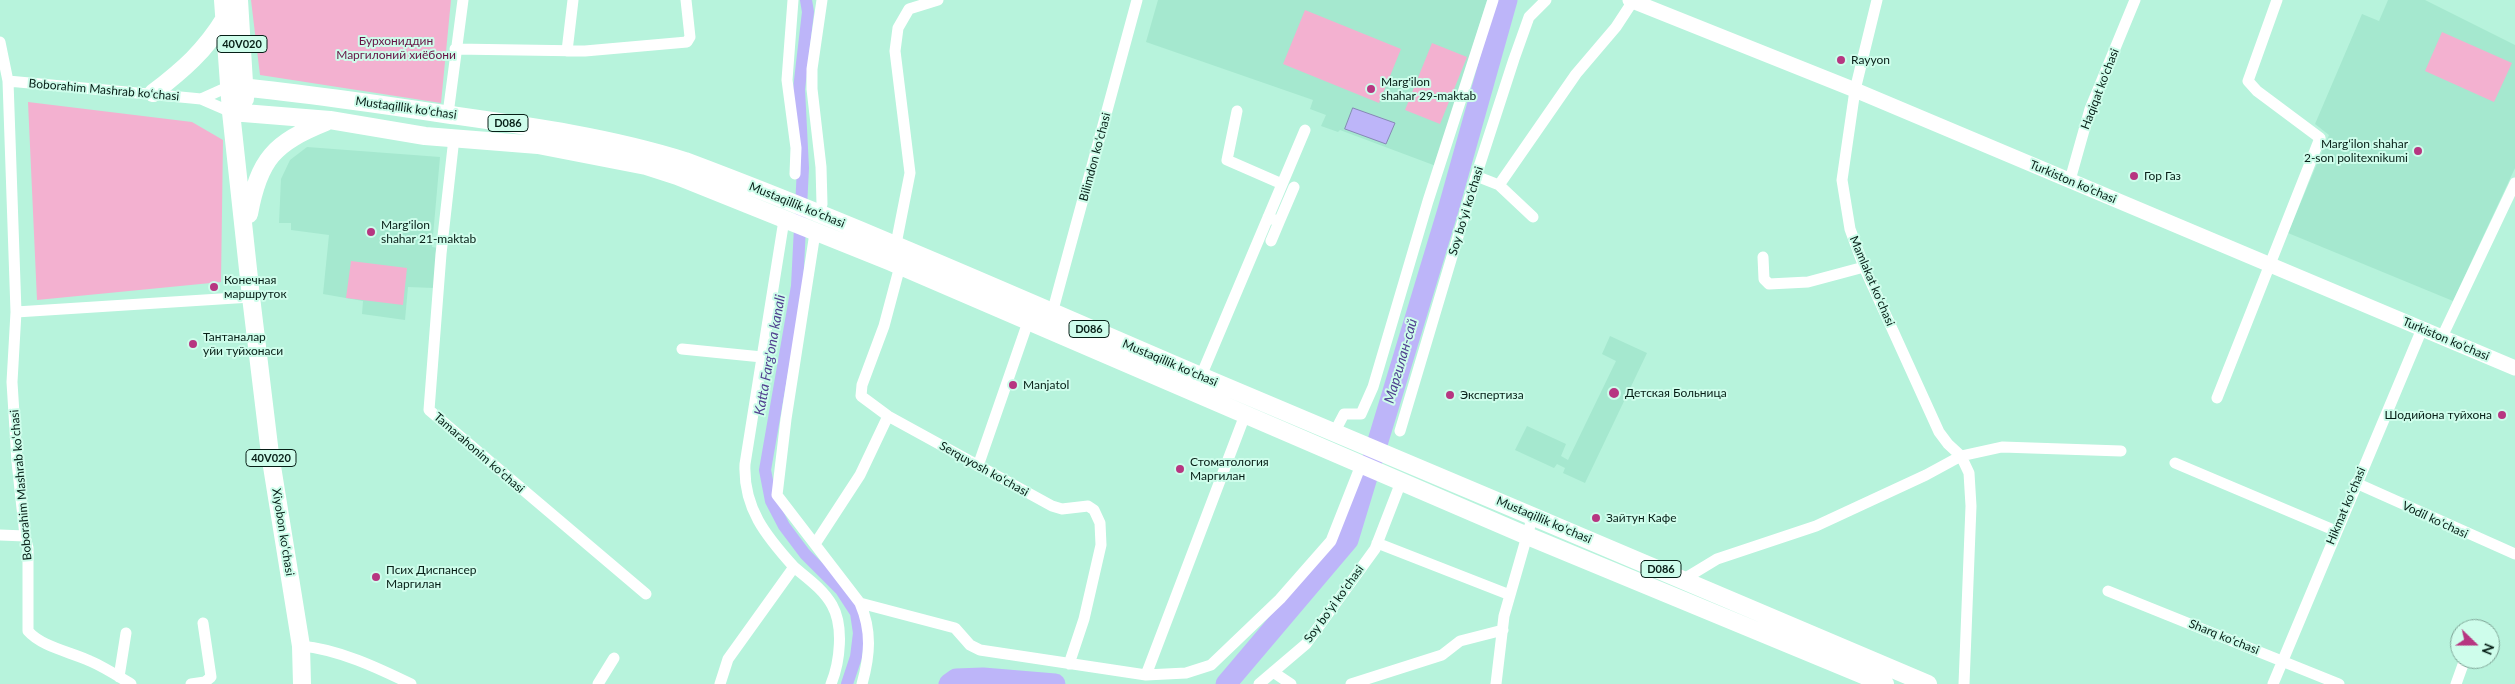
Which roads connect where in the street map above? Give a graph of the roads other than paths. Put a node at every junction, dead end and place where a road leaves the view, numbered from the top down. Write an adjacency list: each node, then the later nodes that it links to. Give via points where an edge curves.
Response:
1 (239, 0): 22 (main road, 40V020)
2 (463, 0): 19 (street)
3 (573, 0): 20 (street)
4 (686, 0): 20 (street, via 690,37 687,42)
5 (793, 0): 34 (street, via 786,80 796,148)
6 (822, 0): 41 (street, via 812,69 821,167 822,204)
7 (938, 0): 15 (street)
8 (1137, 0): 57 (street, Bilimdon koʻchasi)
9 (1494, 0): 68 (street, via 1428,201 1373,387 1361,414 1344,414)
10 (1546, 0): 35 (street, Soy boʻyi koʻchasi, via 1529,17)
11 (1877, 0): 23 (street, Mamlakat koʻchasi)
12 (2135, 0): 36 (street, Haqiqat ko'chasi, via 2090,109)
13 (2277, 0): 52 (street, via 2248,81 2320,138)
14 (1631, 1): 16 (main road, Turkiston ko’chasi); 39 (street, via 1616,28 1576,74)
15 (909, 4): 49 (street, via 898,28 895,51 910,173)
16 (1654, 4): 23 (main road, Turkiston ko’chasi)
17 (224, 9): 22 (main road, 40V020); 24 (main road, via 212,39 187,67)
18 (0, 42): 21 (street, Boborahim Mashrab koʻchasi)
19 (455, 49): 20 (street); 29 (street)
20 (567, 51)
21 (8, 81): 24 (street, Boborahim Mashrab koʻchasi); 55 (street, Boborahim Mashrab koʻchasi)
22 (237, 87): 25 (street); 26 (main road, Mustaqillik koʻchasi / D086); 28 (main road, 40V020)
23 (1855, 90): 36 (main road, Turkiston ko’chasi); 53 (street, Mamlakat koʻchasi, via 1842,180 1850,229)
24 (152, 93): 25 (street, Boborahim Mashrab koʻchasi)
25 (201, 99): 28 (street, Boborahim Mashrab koʻchasi)
26 (427, 111): 29 (main road, Mustaqillik koʻchasi / D086); 32 (main road)
27 (1237, 111): 37 (street, via 1227,160)
28 (238, 112): 30 (main road, Mustaqillik koʻchasi / D086); 46 (main road, Xiyobon koʻchasi / 40V020)
29 (448, 114): 41 (main road, Mustaqillik koʻchasi / D086, via 535,127 655,152)
30 (330, 120): 32 (main road, Mustaqillik koʻchasi / D086); 46 (main road, via 289,139 274,152 259,172)
31 (1305, 130): 37 (street)
32 (425, 136): 33 (main road, Mustaqillik koʻchasi / D086)
33 (454, 138): 44 (main road, Mustaqillik koʻchasi / D086, via 538,145 646,166); 87 (street, Tamarahonim koʻchasi, via 429,410)
34 (795, 174)
35 (1476, 176): 39 (street); 67 (street, Soy boʻyi koʻchasi)
36 (2070, 180): 52 (main road, Turkiston ko’chasi)
37 (1282, 184): 42 (street)
38 (2515, 184): 59 (street)
39 (1499, 185): 43 (street)
40 (1294, 187): 45 (street)
41 (819, 213): 49 (main road, Mustaqillik koʻchasi / D086)
42 (1268, 217): 45 (street); 63 (street)
43 (1533, 217)
44 (784, 220): 47 (main road, Mustaqillik koʻchasi / D086); 61 (street)
45 (1279, 222): 48 (street)
46 (245, 232): 54 (main road, Xiyobon koʻchasi / 40V020)
47 (815, 232): 51 (main road, Mustaqillik koʻchasi / D086); 82 (street, via 777,495)
48 (1271, 241)
49 (896, 244): 57 (main road, Mustaqillik koʻchasi / D086)
50 (1763, 257): 53 (street, via 1764,280 1769,284 1808,282)
51 (900, 266): 56 (main road, Mustaqillik koʻchasi / D086); 66 (street, Serquyosh koʻchasi, via 884,326 860,392 863,399)
52 (2270, 266): 58 (main road, Turkiston ko’chasi); 64 (street)
53 (1864, 267): 70 (street, Mamlakat koʻchasi, via 1940,432)
54 (251, 297): 55 (street); 93 (main road, Xiyobon koʻchasi / 40V020, via 270,454)
55 (16, 312): 80 (street, Boborahim Mashrab koʻchasi, via 12,382)
56 (1028, 322): 57 (main road, Mustaqillik koʻchasi / D086); 73 (street)
57 (1050, 322): 63 (main road, Mustaqillik koʻchasi / D086); 65 (main road, Mustaqillik koʻchasi / D086)
58 (2422, 330): 59 (main road, Turkiston ko’chasi); 75 (street, Hikmat koʻchasi)
59 (2442, 337): 62 (main road, Turkiston ko’chasi)
60 (682, 349): 61 (street)
61 (762, 357): 84 (street, via 744,482 756,521)
62 (2515, 368)
63 (1201, 376): 68 (main road, Mustaqillik koʻchasi / D086)
64 (2217, 398)
65 (1245, 415): 71 (main road, Mustaqillik koʻchasi / D086); 99 (street)
66 (888, 416): 73 (street, Serquyosh koʻchasi); 82 (street, via 860,475)
67 (1400, 431)
68 (1334, 433): 76 (main road, Mustaqillik koʻchasi / D086)
69 (2121, 451): 70 (street, via 2002,447)
70 (1961, 456): 85 (street, via 1816,526 1717,559); 115 (street, Mamlakat koʻchasi, via 1968,473 1971,506)
71 (1356, 463): 74 (main road, Mustaqillik koʻchasi / D086); 99 (street, via 1331,541 1280,600 1211,665 1186,673)
72 (2175, 463): 77 (street)
73 (978, 466): 96 (street, Serquyosh koʻchasi, via 1052,506 1062,509 1088,506 1094,510 1100,523 1101,546 1084,619)
74 (1401, 482): 79 (main road, Mustaqillik koʻchasi / D086); 81 (street, Soy boʻyi koʻchasi)
75 (2356, 483): 77 (street, Hikmat koʻchasi); 83 (street, Vodil koʻchasi)
76 (1533, 515): 79 (street); 85 (main road, Mustaqillik koʻchasi / D086)
77 (2336, 531): 95 (street, Hikmat koʻchasi)
78 (0, 535): 80 (street)
79 (1526, 535): 88 (street); 113 (main road, Mustaqillik koʻchasi / D086)
80 (25, 536): 100 (street, Boborahim Mashrab koʻchasi, via 28,548 28,631 32,636 90,660)
81 (1377, 542): 88 (street); 98 (street, Soy boʻyi koʻchasi, via 1306,644)
82 (815, 544): 89 (street)
83 (2515, 554)
84 (794, 567): 106 (street, via 728,659); 107 (street, via 819,588 832,604 837,618 838,656)
85 (1684, 579): 114 (main road, Mustaqillik koʻchasi / D086)
86 (2108, 591): 95 (street, Sharq koʻchasi)
87 (646, 594)
88 (1510, 595): 91 (street)
89 (860, 603): 96 (street, via 955,628 970,645 980,650); 108 (street, via 868,622 868,660)
90 (203, 623): 102 (street, via 210,677 205,682)
91 (1502, 630): 111 (street, via 1460,642 1442,655); 112 (street)
92 (126, 632): 100 (street)
93 (301, 646): 103 (main road, Xiyobon koʻchasi / 40V020); 104 (street, via 316,647)
94 (614, 658): 105 (street)
95 (2283, 660): 116 (street, Hikmat koʻchasi); 117 (street, Sharq koʻchasi)
96 (1069, 664): 99 (street)
97 (2461, 669): 118 (street)
98 (1274, 672): 109 (street, Soy boʻyi koʻchasi); 110 (street)
99 (1146, 675)
100 (119, 677): 101 (street, Boborahim Mashrab koʻchasi)
101 (131, 684)
102 (191, 684)
103 (302, 684)
104 (411, 684)
105 (598, 684)
106 (720, 684)
107 (831, 684)
108 (862, 684)
109 (1259, 684)
110 (1291, 684)
111 (1351, 684)
112 (1496, 684)
113 (1885, 684)
114 (1928, 684)
115 (1964, 684)
116 (2273, 684)
117 (2340, 684)
118 (2456, 684)

